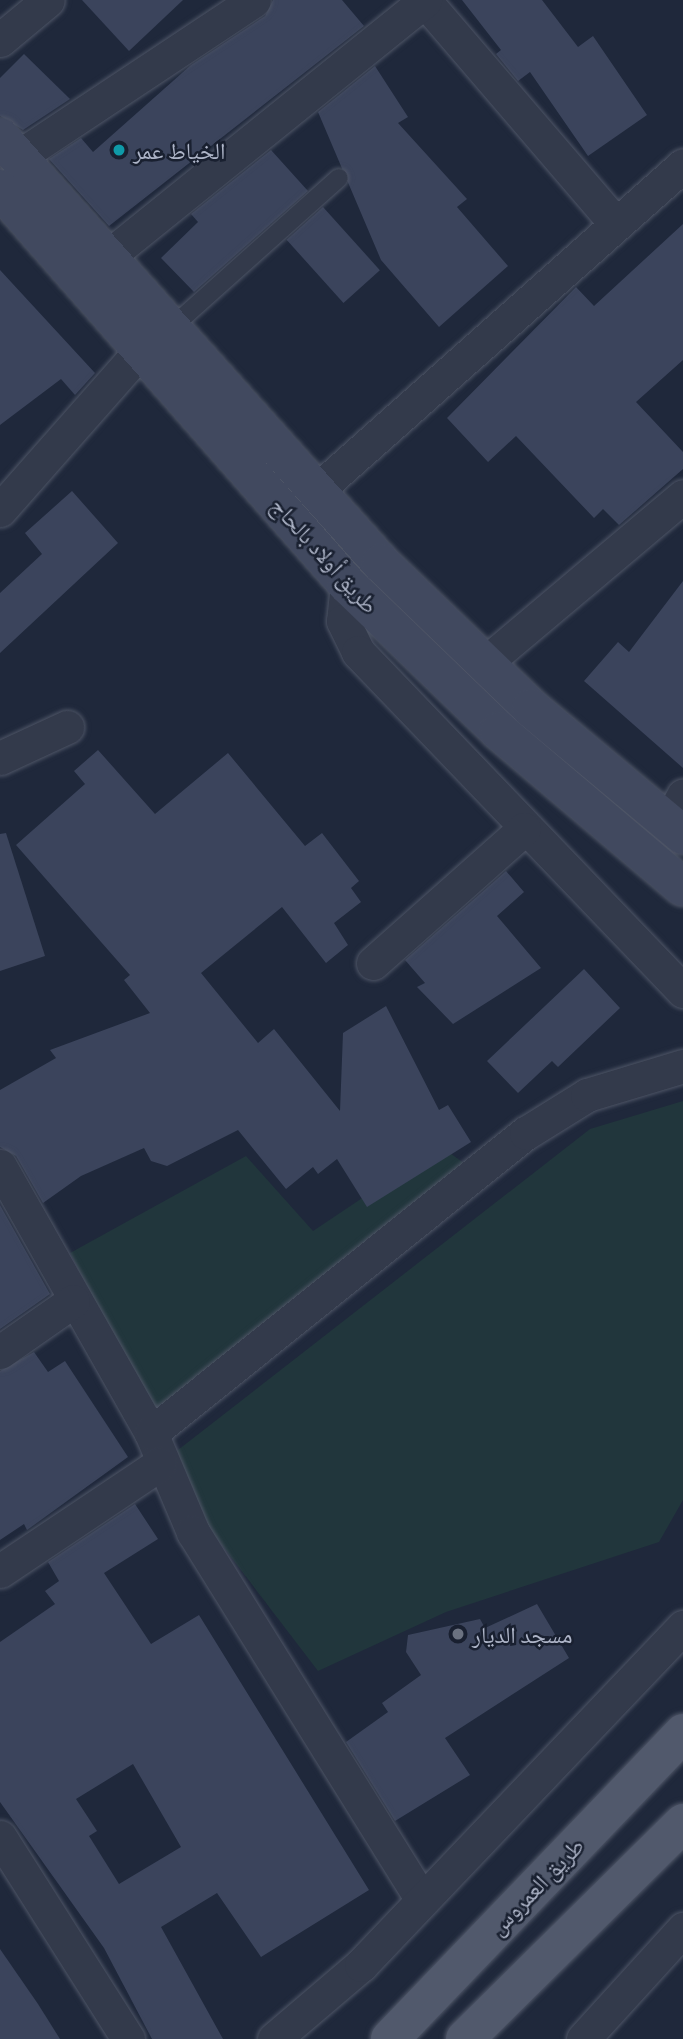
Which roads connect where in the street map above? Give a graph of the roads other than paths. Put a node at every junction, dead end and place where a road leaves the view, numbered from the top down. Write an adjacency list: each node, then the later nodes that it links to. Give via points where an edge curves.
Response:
1 (48, 0): 4 (street)
2 (254, 0): 5 (street)
3 (424, 0): 8 (street); 9 (street)
4 (0, 40)
5 (6, 161): 9 (main road, طريق أولاد بالحاج); 11 (main road, طريق أولاد بالحاج)
6 (683, 165): 8 (street)
7 (339, 178): 10 (lane)
8 (615, 223): 12 (street)
9 (106, 258): 10 (main road, طريق أولاد بالحاج)
10 (171, 328): 12 (main road, طريق أولاد بالحاج)
11 (140, 351): 14 (street); 15 (main road, طريق أولاد بالحاج)
12 (315, 492): 16 (main road, طريق أولاد بالحاج)
13 (683, 496): 16 (street)
14 (0, 510)
15 (347, 584): 20 (street, via 343,621 358,652); 21 (main road, طريق أولاد بالحاج, via 499,731)
16 (485, 663): 19 (main road, طريق أولاد بالحاج)
17 (67, 727): 18 (street)
18 (0, 758)
19 (678, 818)
20 (524, 829): 22 (street); 23 (street)
21 (683, 887)
22 (373, 963)
23 (683, 991)
24 (683, 1066): 28 (street, via 587,1095 526,1133)
25 (0, 1166): 26 (street)
26 (73, 1301): 27 (street); 28 (street)
27 (0, 1352)
28 (150, 1433): 29 (street)
29 (160, 1464): 30 (street); 35 (street, via 298,1708)
30 (0, 1572)
31 (683, 1628): 35 (street)
32 (683, 1732): 39 (main road, طريق العمروس)
33 (683, 1823): 40 (main road)
34 (0, 1837): 37 (street)
35 (421, 1899): 38 (street, via 361,1965)
36 (683, 1929): 41 (street)
37 (128, 2039)
38 (274, 2039)
39 (390, 2039)
40 (465, 2039)
41 (583, 2039)

